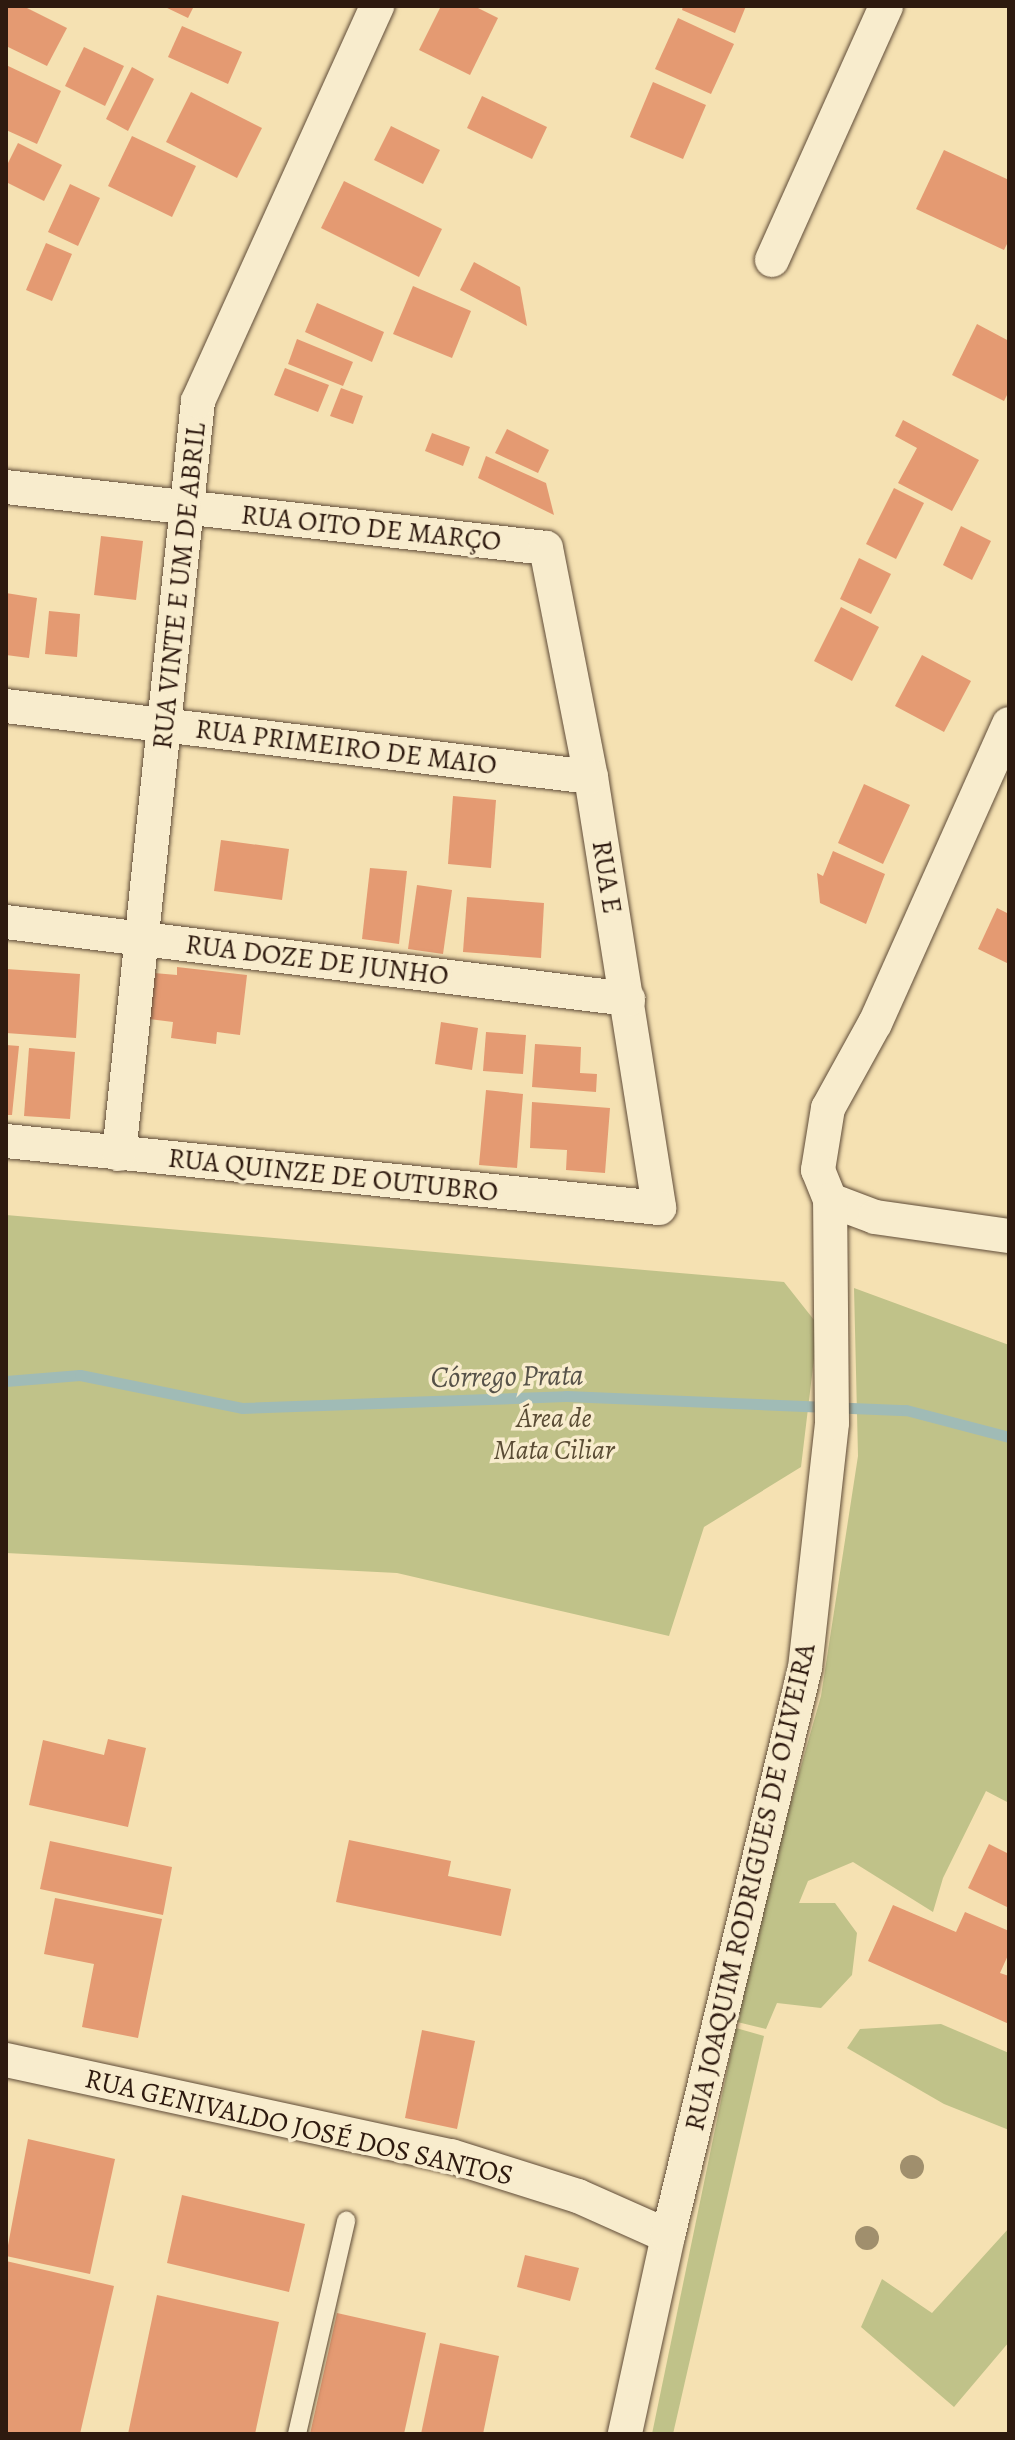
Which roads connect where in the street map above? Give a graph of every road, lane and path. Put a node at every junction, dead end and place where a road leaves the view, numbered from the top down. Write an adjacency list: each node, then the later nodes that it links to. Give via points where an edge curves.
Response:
1 (377, 6): 5 (street, RUA VINTE E UM DE ABRIL, via 198,401)
2 (886, 6): 3 (street)
3 (772, 260)
4 (6, 487): 5 (street, RUA OITO DE MARÇO)
5 (183, 507): 6 (street, RUA OITO DE MARÇO); 9 (street, RUA VINTE E UM DE ABRIL)
6 (546, 548): 10 (street, RUA E)
7 (6, 706): 9 (street, RUA PRIMEIRO DE MAIO)
8 (1009, 724): 16 (street, RUA JOAQUIM RODRIGUES DE OLIVEIRA, via 875,1023 828,1108 818,1170)
9 (163, 725): 10 (street, RUA PRIMEIRO DE MAIO); 12 (street, RUA VINTE E UM DE ABRIL)
10 (591, 777): 13 (street, RUA E)
11 (6, 922): 12 (street, RUA DOZE DE JUNHO)
12 (144, 939): 13 (street, RUA DOZE DE JUNHO); 15 (street, RUA VINTE E UM DE ABRIL)
13 (628, 999): 17 (street, RUA E)
14 (6, 1141): 15 (street, RUA QUINZE DE OUTUBRO)
15 (119, 1154): 17 (street, RUA QUINZE DE OUTUBRO)
16 (830, 1200): 18 (street, via 875,1217); 21 (street, RUA JOAQUIM RODRIGUES DE OLIVEIRA, via 832,1423 805,1668)
17 (659, 1208)
18 (1009, 1236)
19 (6, 2060): 21 (street, RUA GENIVALDO JOSÉ DOS SANTOS, via 451,2156 578,2196)
20 (346, 2221): 22 (lane)
21 (668, 2236): 23 (street)
22 (297, 2434)
23 (625, 2434)

